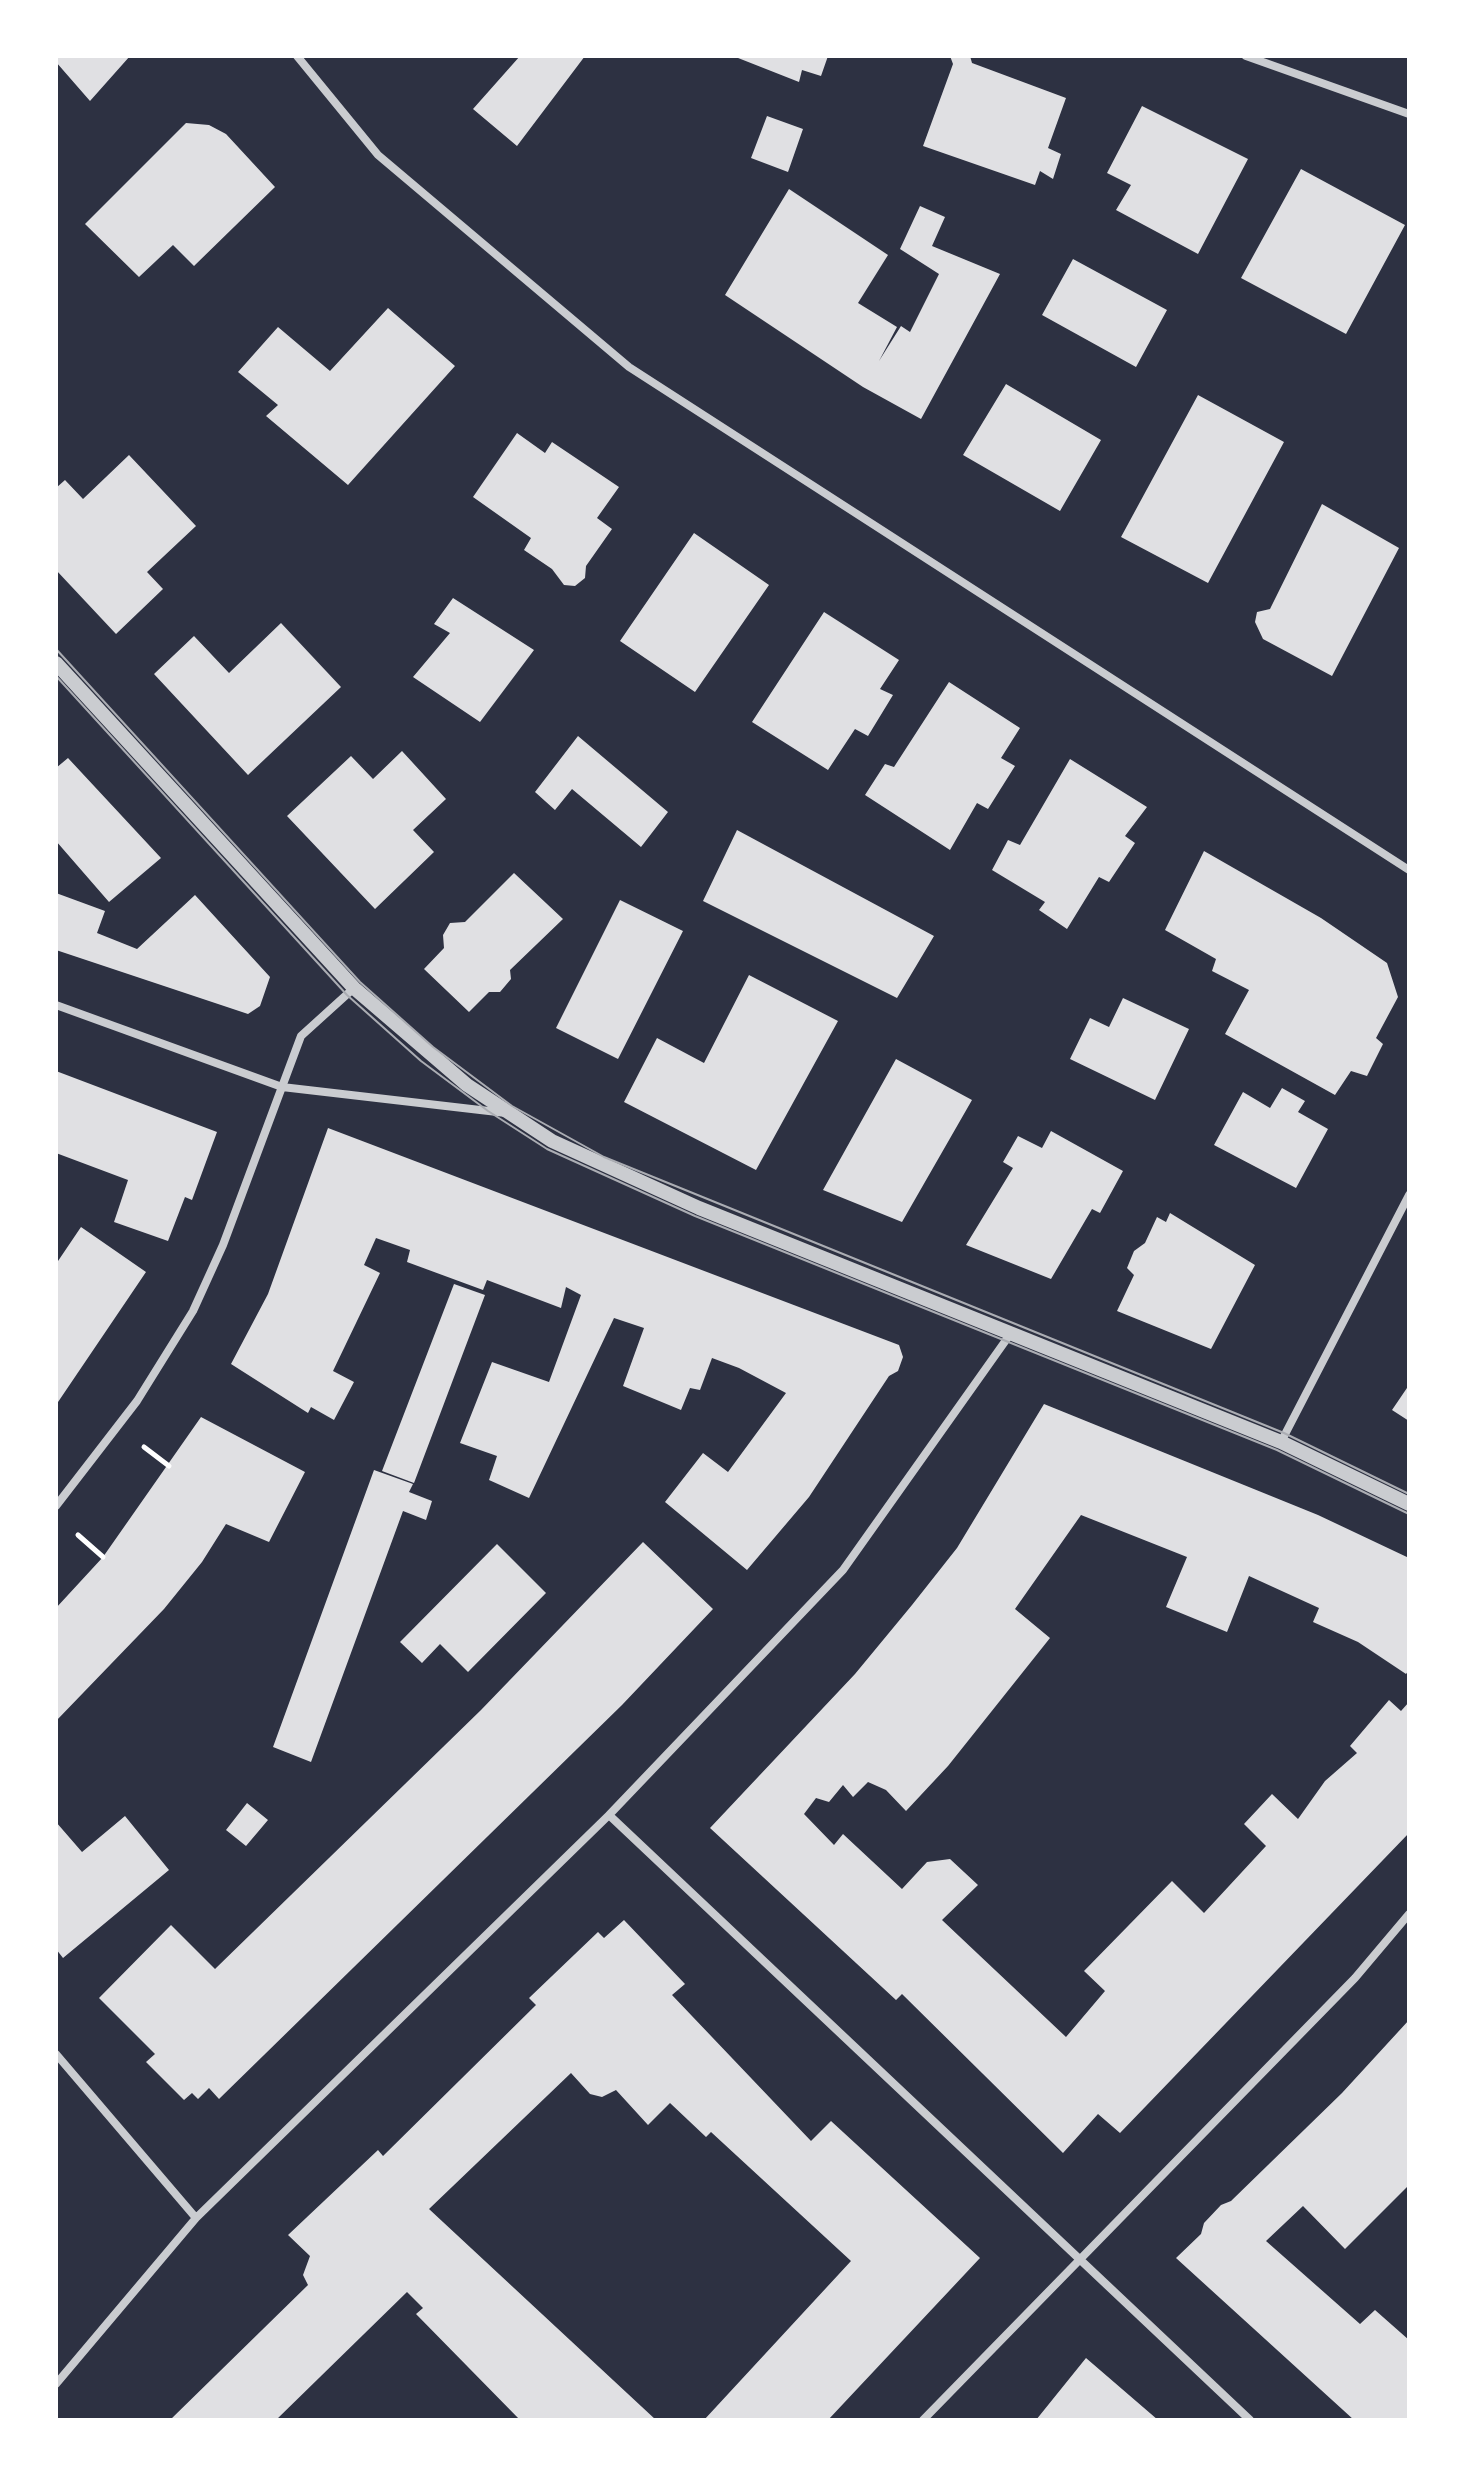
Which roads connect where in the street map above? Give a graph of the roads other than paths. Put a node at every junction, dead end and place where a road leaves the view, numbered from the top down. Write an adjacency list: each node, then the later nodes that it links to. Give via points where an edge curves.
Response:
1 (297, 56): 5 (street, via 378,155 629,367)
2 (1246, 56): 3 (street)
3 (1409, 114)
4 (56, 663): 6 (street)
5 (1409, 870)
6 (354, 988): 8 (street, via 301,1036); 9 (street)
7 (56, 1005): 8 (street)
8 (282, 1087): 9 (street); 14 (street, via 193,1311 137,1401)
9 (506, 1113): 11 (street, via 600,1166)
10 (1409, 1195): 12 (street)
11 (1012, 1331): 12 (street); 15 (street, via 843,1570)
12 (1281, 1442): 13 (street)
13 (1409, 1504)
14 (56, 1506)
15 (609, 1815): 18 (street); 19 (street)
16 (1409, 1914): 19 (street, via 1355,1978)
17 (56, 2054): 18 (street)
18 (196, 2218): 20 (street)
19 (1077, 2259): 21 (street); 22 (street)
20 (56, 2384)
21 (923, 2420)
22 (1250, 2420)

